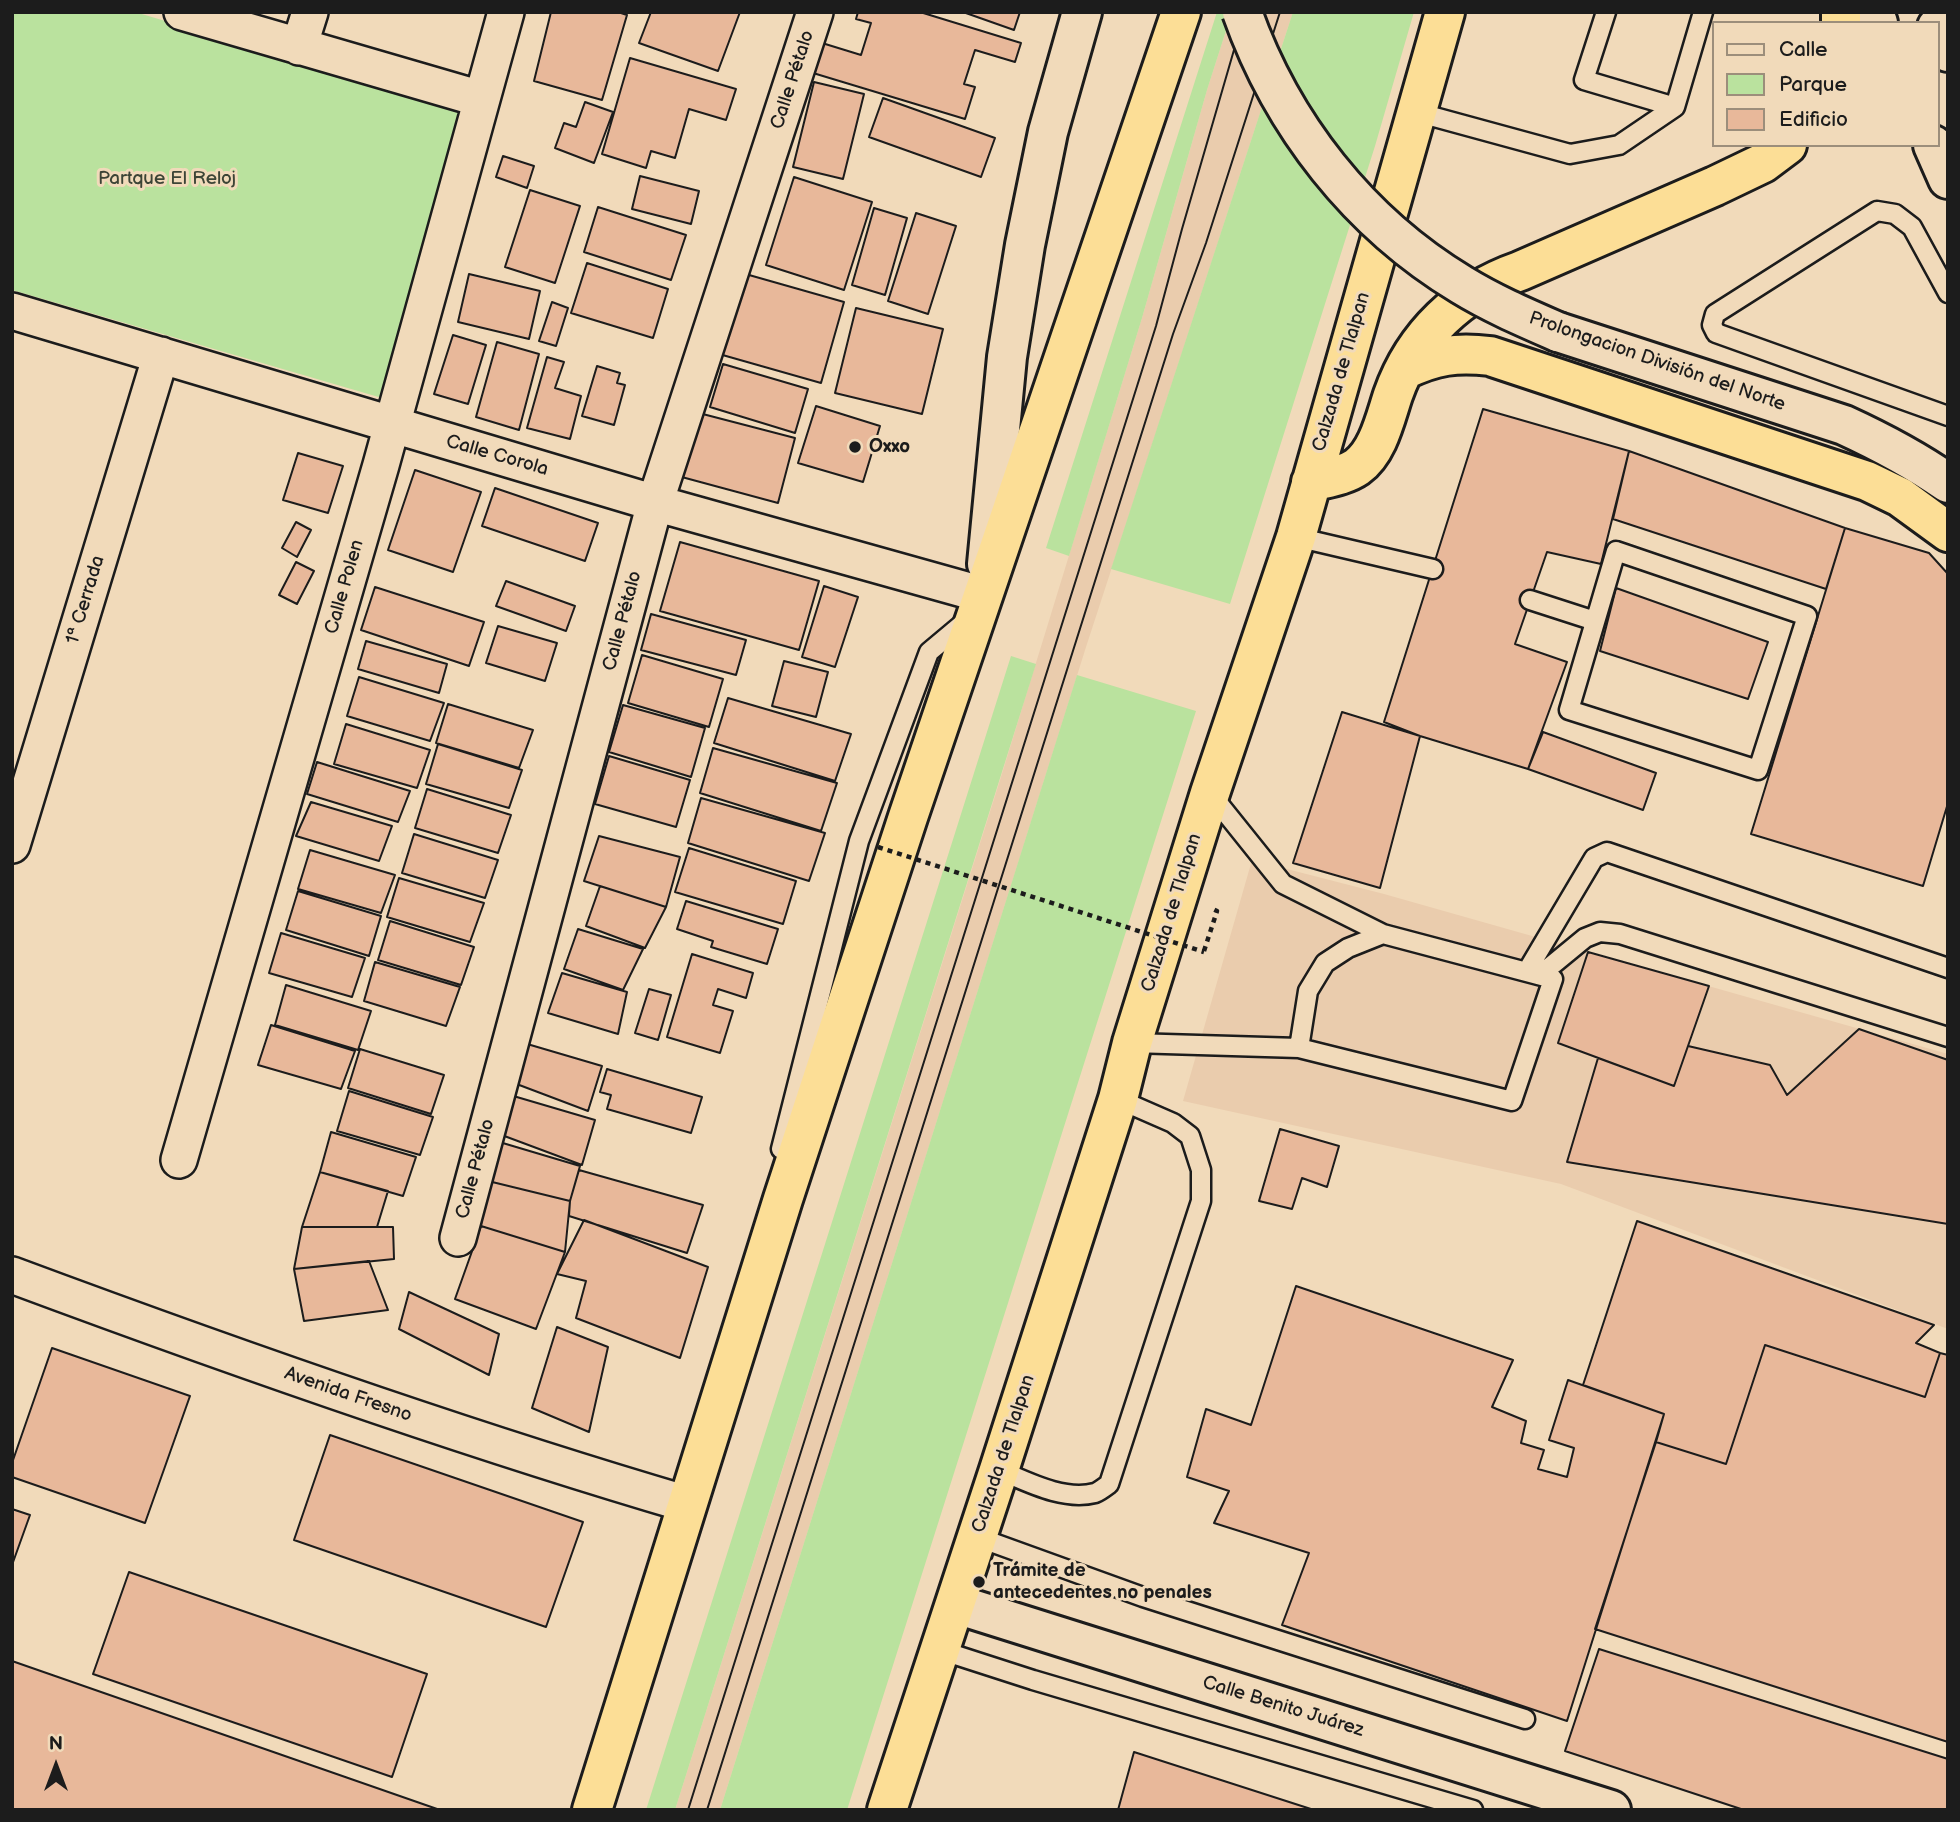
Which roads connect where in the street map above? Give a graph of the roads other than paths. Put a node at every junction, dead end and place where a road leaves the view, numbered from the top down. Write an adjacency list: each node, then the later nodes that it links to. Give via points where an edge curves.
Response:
1 (182, 12): 12 (street)
2 (310, 12): 12 (street)
3 (506, 12): 14 (street, Calle Polen)
4 (815, 12): 28 (street, Calle Pétalo)
5 (1082, 12): 33 (street, via 1048,132 1025,245 1007,357)
6 (1181, 12): 33 (highway)
7 (1242, 12): 27 (street, Prolongacion División del Norte, bridge, via 1270,79 1318,155 1382,225 1462,285 1558,332 1844,425)
8 (1445, 12): 16 (highway, Calzada de Tlalpan)
9 (1606, 12): 15 (lane, via 1584,80)
10 (1703, 12): 15 (lane)
11 (1939, 32): 13 (street)
12 (299, 47): 14 (street)
13 (1948, 52)
14 (481, 99): 25 (street, Calle Polen)
15 (1675, 107): 16 (lane, via 1619,145 1570,154)
16 (1416, 111): 26 (highway, Calzada de Tlalpan)
17 (1784, 147): 23 (highway, via 1763,163 1714,186 1478,289 1437,324)
18 (1934, 147): 19 (street)
19 (1948, 179)
20 (1948, 293): 24 (lane, via 1912,227 1895,214 1877,211 1714,314 1712,325 1716,333)
21 (12, 311): 22 (street, Calle Corola)
22 (160, 355): 25 (street, Calle Corola); 36 (street, 1ª Cerrada)
23 (1404, 370): 26 (highway, via 1370,453 1358,467); 29 (highway, via 1441,356 1490,356 1867,481 1900,497)
24 (1948, 416)
25 (392, 425): 28 (street, Calle Corola); 44 (street, Calle Polen)
26 (1311, 482): 30 (highway, Calzada de Tlalpan)
27 (1948, 483)
28 (655, 503): 33 (street, Calle Corola); 45 (street, Calle Pétalo)
29 (1948, 532)
30 (1296, 537): 31 (lane); 35 (highway, Calzada de Tlalpan)
31 (1433, 569)
32 (1530, 600): 34 (lane)
33 (982, 603): 48 (highway, via 768,1242)
34 (1595, 621): 34 (lane, via 1616,551 1807,616 1758,770 1569,710)
35 (1210, 793): 37 (lane, via 1283,884); 41 (highway, Calzada de Tlalpan)
36 (12, 845)
37 (1383, 934): 39 (lane); 42 (lane, via 1325,963 1308,991)
38 (1948, 968): 39 (lane, via 1608,852 1594,858)
39 (1533, 973): 40 (lane, via 1585,938 1601,932 1620,934); 42 (lane, via 1553,979 1512,1101)
40 (1948, 1037)
41 (1132, 1043): 42 (lane); 43 (highway, Calzada de Tlalpan)
42 (1299, 1048)
43 (1118, 1099): 47 (highway, Calzada de Tlalpan); 47 (lane, via 1190,1136 1201,1170 1201,1200 1109,1484 1096,1493 1073,1494)
44 (179, 1160)
45 (458, 1237)
46 (12, 1275): 48 (street, Avenida Fresno, via 191,1342)
47 (999, 1471): 49 (highway, Calzada de Tlalpan)
48 (687, 1504): 53 (highway)
49 (977, 1537): 50 (highway, Calzada de Tlalpan); 52 (lane, via 1143,1597)
50 (956, 1604): 51 (highway, Calzada de Tlalpan); 56 (street, Calle Benito Juárez)
51 (940, 1650): 54 (highway, Calzada de Tlalpan); 55 (lane)
52 (1525, 1719)
53 (592, 1810)
54 (887, 1810)
55 (1473, 1810)
56 (1611, 1810)

